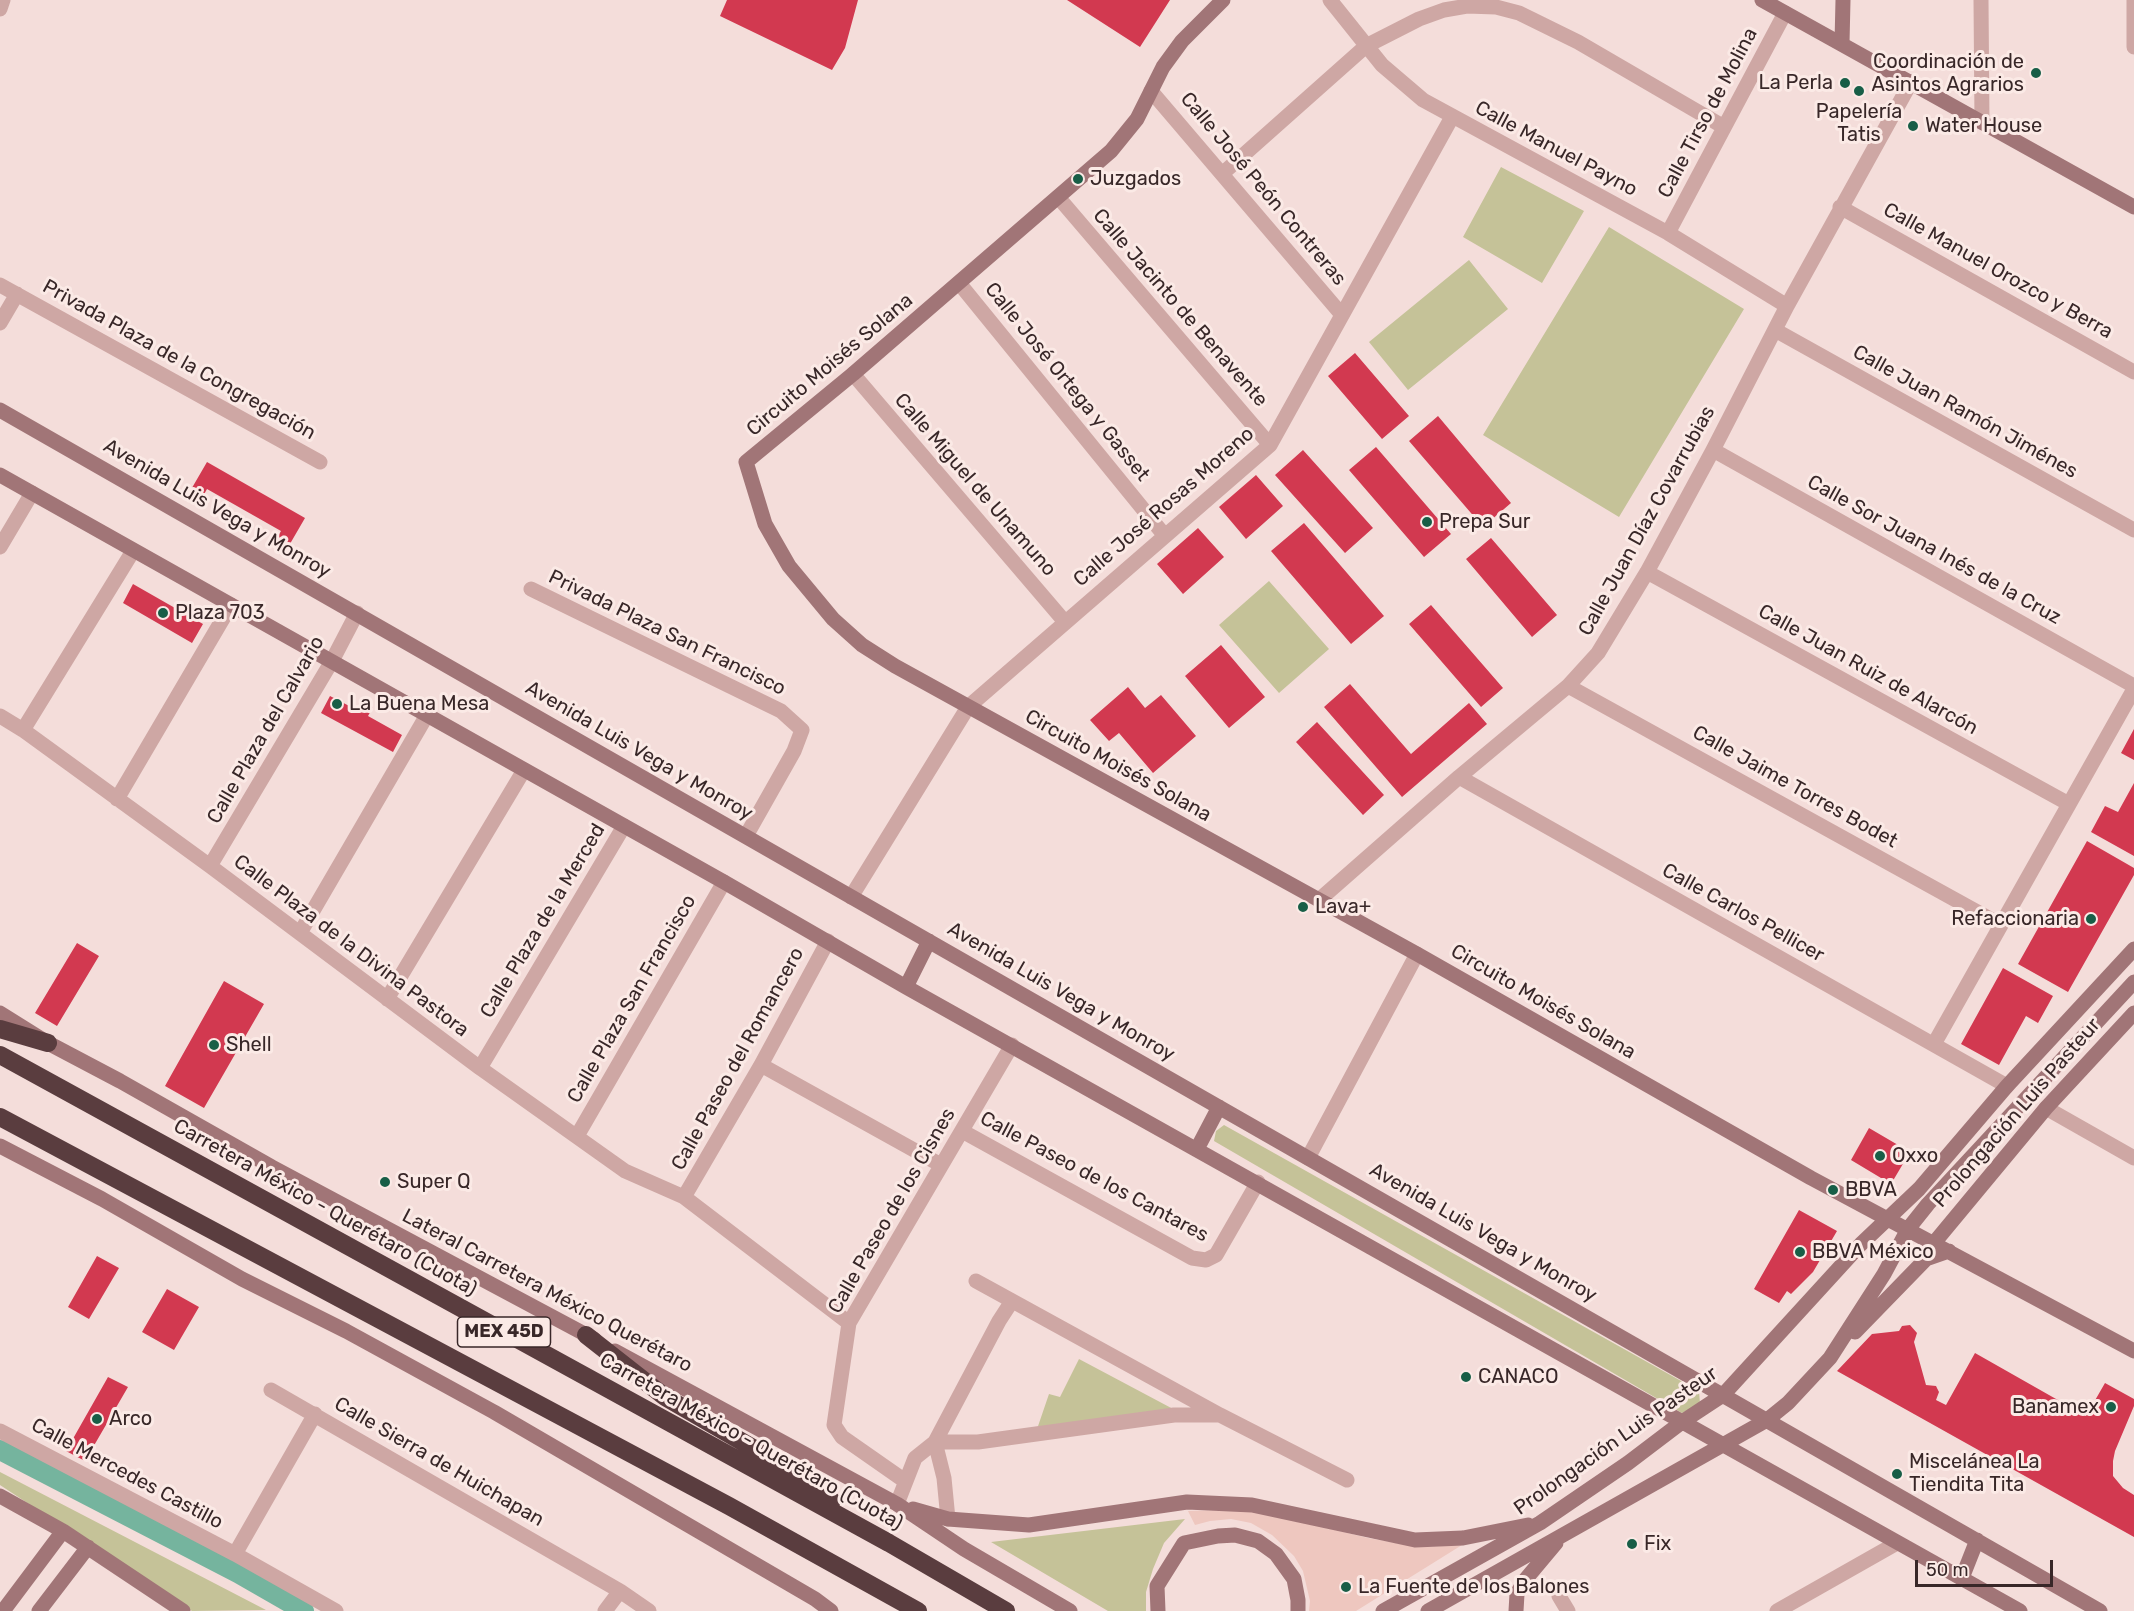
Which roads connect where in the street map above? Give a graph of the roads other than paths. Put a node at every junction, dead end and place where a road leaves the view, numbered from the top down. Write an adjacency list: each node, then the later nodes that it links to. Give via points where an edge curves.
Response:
1 (3, 0): 8 (street)
2 (1223, 0): 14 (main road, Circuito Moisés Solana, via 1182,41)
3 (1330, 0): 11 (street, Calle Manuel Payno)
4 (1762, 0): 9 (main road)
5 (1844, 0): 10 (main road)
6 (1981, 0): 16 (street)
7 (2134, 0): 12 (street)
8 (0, 9)
9 (1785, 13): 10 (main road); 17 (street, Calle Tirso de Molina)
10 (1842, 43): 13 (main road)
11 (1366, 46): 15 (street, Calle Manuel Payno, via 1399,81); 17 (street, via 1444,10 1496,7 1520,13 1578,42); 18 (street)
12 (2134, 47)
13 (1911, 82): 16 (main road); 20 (street, Calle Juan Díaz Covarrubias)
14 (1151, 91): 18 (street, Calle José Peón Contreras); 19 (main road, Circuito Moisés Solana, via 1137,119 1112,151)
15 (1452, 117): 22 (street, Calle Manuel Payno); 27 (street, Calle José Rosas Moreno)
16 (1982, 122): 21 (main road)
17 (1724, 127): 22 (street, Calle Tirso de Molina)
18 (1222, 174): 27 (street, Calle José Peón Contreras)
19 (1058, 197): 23 (main road, Circuito Moisés Solana); 33 (street, Calle Jacinto de Benavente)
20 (1840, 207): 26 (street, Calle Juan Díaz Covarrubias); 30 (street, Calle Manuel Orozco y Berra)
21 (2134, 207)
22 (1668, 233): 26 (street, Calle Manuel Payno)
23 (959, 283): 31 (main road, Circuito Moisés Solana); 39 (street, Calle José Ortega y Gasset)
24 (0, 285): 25 (street, Privada Plaza de la Congregación)
25 (17, 294): 28 (street, Privada Plaza de la Congregación); 35 (street, Privada Plaza de la Congregación)
26 (1786, 306): 29 (street, Calle Juan Díaz Covarrubias)
27 (1342, 315): 33 (street, Calle José Rosas Moreno)
28 (0, 323)
29 (1775, 330): 34 (street, Calle Juan Díaz Covarrubias); 38 (street, Calle Juan Ramón Jiménes)
30 (2134, 372)
31 (853, 374): 46 (street, Calle Miguel de Unamuno); 50 (main road, Circuito Moisés Solana, via 746,462 765,524 789,566 833,619 862,645)
32 (0, 410): 45 (main road, Avenida Luis Vega y Monroy)
33 (1270, 445): 39 (street, Calle José Rosas Moreno)
34 (1713, 450): 42 (street, Calle Juan Díaz Covarrubias); 49 (street, Calle Sor Juana Inés de la Cruz)
35 (320, 462)
36 (0, 475): 37 (main road)
37 (32, 493): 40 (street); 41 (main road)
38 (2134, 530)
39 (1165, 536): 46 (street, Calle José Rosas Moreno)
40 (0, 547)
41 (133, 551): 44 (main road); 53 (street)
42 (1647, 572): 48 (street, Calle Juan Díaz Covarrubias, via 1598,652); 57 (street, Calle Juan Ruiz de Alarcón)
43 (531, 590): 59 (street, Privada Plaza San Francisco, via 781,711 802,730)
44 (231, 605): 47 (main road); 56 (street)
45 (357, 614): 47 (street, Calle Plaza del Calvario); 59 (main road, Avenida Luis Vega y Monroy)
46 (1065, 622): 50 (street, Calle José Rosas Moreno)
47 (332, 662): 51 (main road); 60 (street, Calle Plaza del Calvario)
48 (1568, 686): 55 (street, Calle Juan Díaz Covarrubias); 64 (street, Calle Jaime Torres Bodet)
49 (2134, 687): 57 (street)
50 (968, 707): 62 (street, Calle José Rosas Moreno); 63 (main road, Circuito Moisés Solana)
51 (427, 715): 54 (main road); 65 (street)
52 (0, 716): 53 (street, Calle Plaza de la Divina Pastora)
53 (23, 730): 56 (street, Calle Plaza de la Divina Pastora)
54 (524, 770): 58 (main road); 72 (street)
55 (1459, 777): 63 (street, Calle Juan Díaz Covarrubias); 77 (street, Calle Carlos Pellicer)
56 (117, 799): 60 (street, Calle Plaza de la Divina Pastora)
57 (2069, 804): 64 (street)
58 (624, 826): 61 (main road); 81 (street, Calle Plaza de la Merced)
59 (746, 836): 62 (main road, Avenida Luis Vega y Monroy)
60 (210, 866): 65 (street, Calle Plaza de la Divina Pastora)
61 (724, 882): 66 (main road); 87 (street, Calle Plaza San Francisco)
62 (851, 897): 67 (main road, Avenida Luis Vega y Monroy)
63 (1319, 900): 69 (main road, Circuito Moisés Solana)
64 (2001, 925): 77 (street)
65 (300, 933): 72 (street, Calle Plaza de la Divina Pastora)
66 (828, 941): 71 (main road); 80 (street, Calle Paseo del Romancero)
67 (929, 941): 71 (main road); 83 (main road, Avenida Luis Vega y Monroy)
68 (2134, 949): 82 (main road, Prolongación Luis Pasteur)
69 (1417, 954): 90 (street); 95 (main road, Circuito Moisés Solana)
70 (2134, 981): 96 (main road, Prolongación Luis Pasteur)
71 (906, 987): 78 (main road)
72 (387, 999): 81 (street, Calle Plaza de la Divina Pastora)
73 (0, 1013): 76 (main road, Lateral Carretera México Querétaro)
74 (2134, 1013): 84 (main road, Prolongación Luis Pasteur)
75 (0, 1029): 76 (highway)
76 (48, 1043): 102 (main road, Lateral Carretera México Querétaro)
77 (1934, 1044): 82 (street, Calle Carlos Pellicer)
78 (1012, 1045): 86 (street, Calle Paseo de los Cisnes); 89 (main road)
79 (0, 1055): 123 (highway, Carretera México - Querétaro (Cuota) / MEX 45D)
80 (761, 1065): 92 (street); 94 (street, Calle Paseo del Romancero)
81 (480, 1068): 87 (street, Calle Plaza de la Divina Pastora)
82 (2007, 1086): 95 (main road, Prolongación Luis Pasteur, via 1919,1189)
83 (1219, 1107): 89 (main road); 90 (main road, Avenida Luis Vega y Monroy)
84 (2046, 1108): 91 (street); 97 (main road, Prolongación Luis Pasteur)
85 (0, 1117): 137 (highway, MEX 45D)
86 (962, 1131): 92 (street, Calle Paseo de los Cisnes); 93 (street, Calle Paseo de los Cantares, via 1192,1258 1206,1260 1216,1255)
87 (577, 1136): 94 (street, Calle Plaza de la Divina Pastora, via 625,1171)
88 (0, 1146): 136 (main road, via 102,1199 242,1280 346,1331 494,1412)
89 (1197, 1149): 93 (main road)
90 (1308, 1158): 106 (main road, Avenida Luis Vega y Monroy)
91 (2134, 1158)
92 (941, 1165): 101 (street, Calle Paseo de los Cisnes)
93 (1258, 1182): 110 (main road)
94 (684, 1197): 101 (street, Calle Plaza de la Divina Pastora)
95 (1888, 1219): 96 (main road, Circuito Moisés Solana); 106 (main road, Prolongación Luis Pasteur)
96 (1908, 1229): 97 (main road, Circuito Moisés Solana); 104 (main road, Prolongación Luis Pasteur)
97 (1934, 1243): 98 (main road, Circuito Moisés Solana)
98 (1949, 1251): 103 (main road, Circuito Moisés Solana); 104 (main road, via 1926,1259)
99 (976, 1281): 100 (street)
100 (1012, 1301): 108 (street); 112 (street)
101 (849, 1323): 115 (street, Calle Paseo de los Cisnes, via 834,1425 842,1437)
102 (586, 1335): 117 (main road, Lateral Carretera México Querétaro); 123 (highway, via 665,1397 784,1466)
103 (2134, 1351)
104 (1830, 1358): 109 (main road, Prolongación Luis Pasteur)
105 (271, 1390): 107 (street)
106 (1723, 1395): 109 (main road, Avenida Luis Vega y Monroy); 110 (main road, Prolongación Luis Pasteur)
107 (315, 1414): 126 (street, Calle Sierra de Huichapan); 128 (street, Calle Sierra de Huichapan)
108 (1220, 1415): 112 (street, via 1173,1415 978,1442); 114 (street)
109 (1767, 1420): 113 (main road, Prolongación Luis Pasteur); 122 (main road, Avenida Luis Vega y Monroy)
110 (1682, 1422): 113 (main road); 119 (main road, Prolongación Luis Pasteur)
111 (0, 1431): 126 (street, Calle Mercedes Castillo)
112 (935, 1442): 115 (street, via 915,1458); 118 (street)
113 (1723, 1444): 121 (main road, Prolongación Luis Pasteur); 124 (main road)
114 (1347, 1480)
115 (905, 1481): 117 (street)
116 (0, 1496): 120 (main road)
117 (897, 1504): 118 (main road); 139 (main road, Lateral Carretera México Querétaro, via 964,1549)
118 (948, 1519): 119 (main road, via 1029,1525 1187,1502 1252,1505 1415,1540 1463,1538)
119 (1540, 1523): 142 (main road, Prolongación Luis Pasteur)
120 (63, 1531): 125 (main road); 130 (main road)
121 (1562, 1536): 143 (main road, Prolongación Luis Pasteur); 144 (main road, via 1526,1580 1518,1594)
122 (1977, 1540): 127 (main road); 148 (main road, Avenida Luis Vega y Monroy)
123 (889, 1543): 138 (highway, Carretera México - Querétaro (Cuota) / MEX 45D)
124 (1897, 1543): 127 (main road); 146 (street)
125 (88, 1547): 131 (main road); 132 (main road)
126 (235, 1554): 133 (street, Calle Mercedes Castillo)
127 (1962, 1578): 147 (main road)
128 (620, 1591): 134 (street); 135 (street, Calle Sierra de Huichapan)
129 (1558, 1596): 145 (street)
130 (3, 1611)
131 (39, 1611)
132 (183, 1611)
133 (336, 1611)
134 (605, 1611)
135 (649, 1611)
136 (831, 1611)
137 (918, 1611)
138 (1006, 1611)
139 (1070, 1611)
140 (1158, 1611): 141 (main road, via 1157,1586 1184,1544 1235,1535 1258,1541 1276,1554 1294,1579)
141 (1298, 1611)
142 (1383, 1611)
143 (1428, 1611)
144 (1516, 1611)
145 (1568, 1611)
146 (1777, 1611)
147 (2020, 1611)
148 (2100, 1611)

